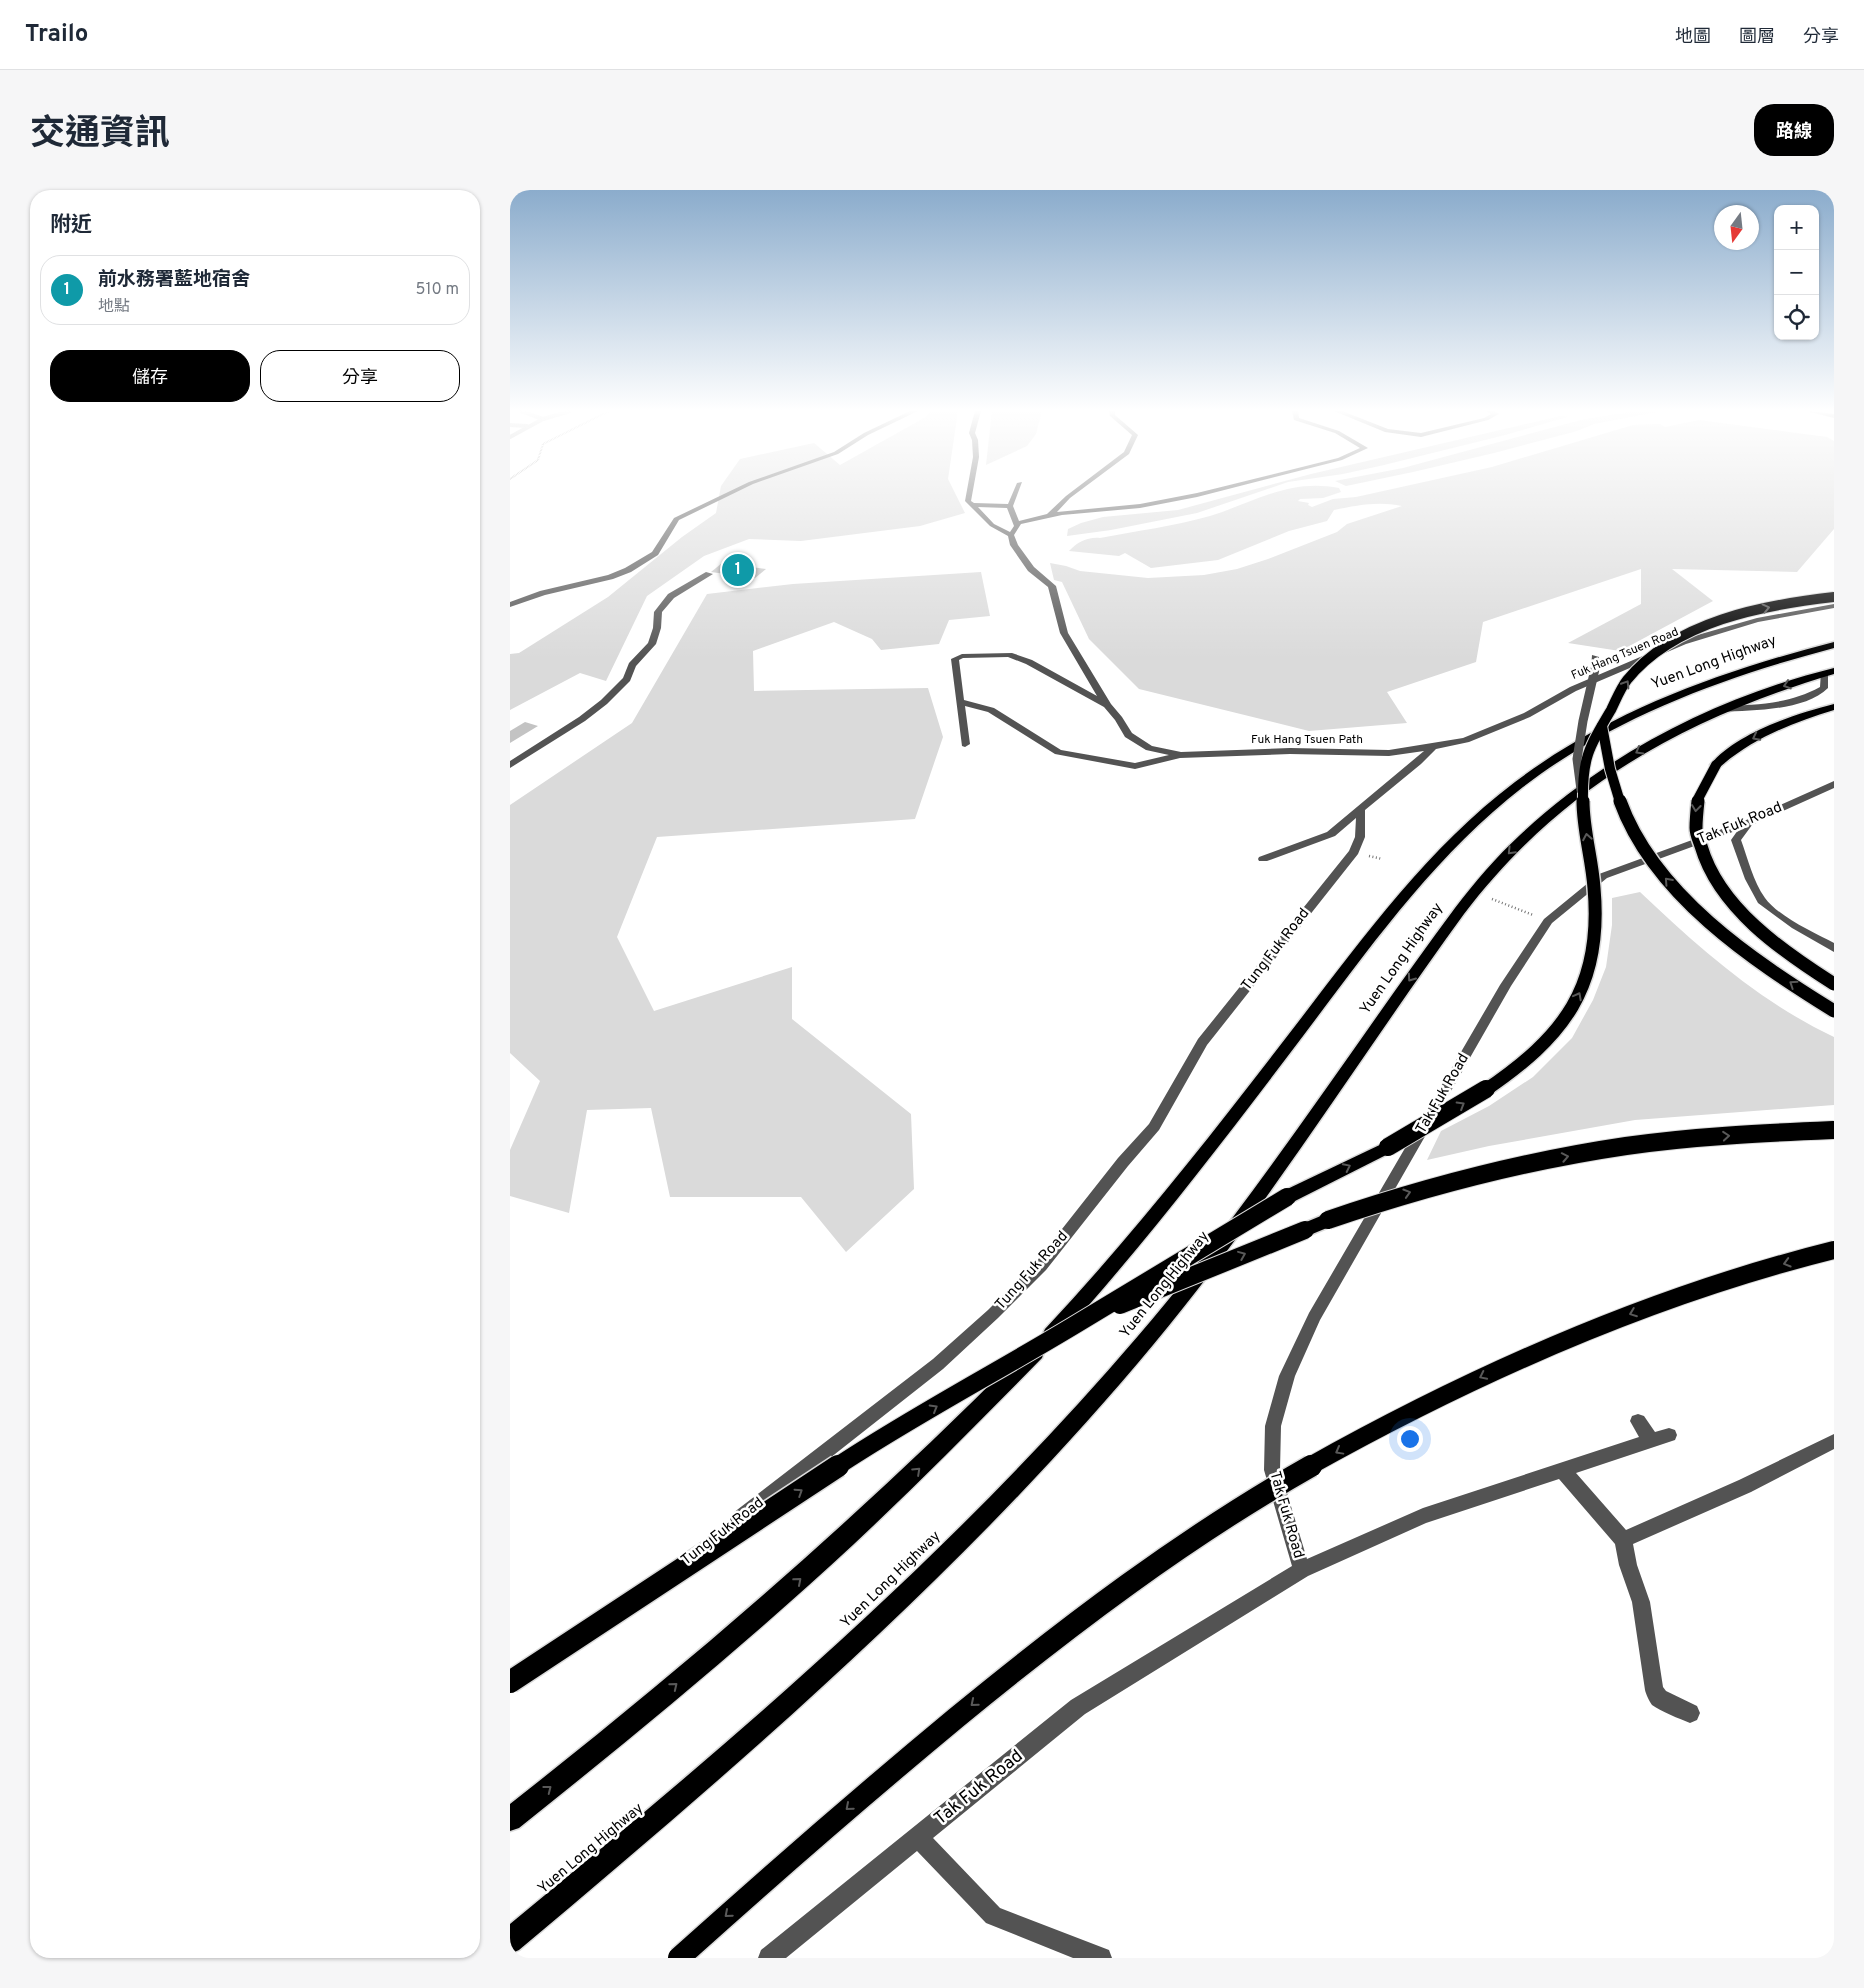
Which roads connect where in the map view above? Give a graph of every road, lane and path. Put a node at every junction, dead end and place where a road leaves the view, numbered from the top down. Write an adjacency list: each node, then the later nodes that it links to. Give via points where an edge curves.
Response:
1 (729, 494): 13 (street, via 676,519 656,553 628,570 543,592)
2 (968, 494): 6 (street)
3 (1015, 494): 7 (street)
4 (1074, 494): 8 (street)
5 (1203, 494): 8 (street, via 1140,506)
6 (972, 505): 7 (street); 10 (street, via 992,525)
7 (1010, 506): 9 (street)
8 (1050, 515): 9 (street)
9 (1017, 526): 10 (street)
10 (1011, 535): 19 (street, via 1031,569 1052,586 1064,633)
11 (709, 574): 25 (street, via 671,596 658,612 652,644 632,665 627,679 604,702)
12 (1834, 597): 21 (highway, one-way to 12, bridge, via 1628,678 1676,641 1745,613)
13 (510, 605)
14 (1834, 606): 23 (street, Fuk Hang Tsuen Road, via 1757,620 1683,642 1573,689 1527,715 1466,740)
15 (1834, 645): 48 (highway, Yuen Long Highway, one-way to 15, via 703,1663 827,1556 1003,1386 1128,1249 1382,924 1465,830 1549,763 1629,716 1723,677)
16 (1596, 657): 27 (street, bridge, via 1577,759)
17 (1829, 673): 50 (highway, Yuen Long Highway, one-way to 50, via 1722,709 1679,729 1617,763 1523,839 1448,925 1266,1187 1197,1279 1067,1430 890,1609 758,1732)
18 (960, 702): 19 (street, Fuk Hang Tsuen Path, via 955,659 1009,655 1029,662); 22 (street); 24 (street, Fuk Hang Tsuen Path, via 991,710 1058,752 1135,766)
19 (1106, 705): 24 (street, Fuk Hang Tsuen Path, via 1128,735 1148,748)
20 (1834, 707): 34 (highway, one-way to 34, bridge, via 1782,724 1726,755 1702,784 1695,814 1697,840 1707,864 1727,895 1752,923)
21 (1602, 726): 27 (highway, bridge, via 1585,761); 35 (highway, one-way to 21, bridge, via 1733,940 1664,876 1640,846 1624,813 1608,762)
22 (965, 744)
23 (1433, 747): 24 (street, Fuk Hang Tsuen Path, via 1389,752); 28 (street)
24 (1181, 755)
25 (510, 765)
26 (1833, 786): 29 (street, Tak Fuk Road)
27 (1583, 810): 38 (highway, one-way to 27, bridge, via 1286,1197 1388,1147 1480,1094 1546,1041 1560,1026 1587,978 1595,941 1593,886)
28 (1361, 811): 30 (street, via 1331,834); 46 (street, Tung Fuk Road, via 1360,837 1354,852 1202,1042 1154,1127 1041,1266 938,1364 547,1668)
29 (1748, 823): 32 (street, Tak Fuk Road, via 1603,876); 33 (street, via 1736,840 1763,903)
30 (1263, 859)
31 (1492, 899): 32 (path)
32 (1548, 921): 45 (street, Tak Fuk Road, via 1506,986 1314,1317 1287,1376 1273,1426 1272,1470)
33 (1834, 948)
34 (1834, 984)
35 (1834, 1011)
36 (1834, 1130): 38 (highway, one-way to 36, bridge, via 1328,1220 1433,1185 1626,1146)
37 (1834, 1250): 51 (highway, one-way to 51, bridge, via 1660,1302 1503,1366 1331,1455 1217,1523 1099,1605 1012,1672 860,1797)
38 (1084, 1320): 46 (highway, one-way to 38, bridge, via 876,1441)
39 (1638, 1421): 41 (street)
40 (1669, 1435): 41 (street, Tak Fuk Road)
41 (1651, 1441): 43 (street, Tak Fuk Road)
42 (1834, 1441): 44 (street, via 1745,1486)
43 (1562, 1470): 44 (street); 45 (street, Tak Fuk Road, via 1423,1516)
44 (1623, 1540): 47 (street, via 1641,1602 1654,1690 1659,1698)
45 (1302, 1570): 49 (street, Tak Fuk Road, via 1078,1707)
46 (510, 1683)
47 (1690, 1713)
48 (510, 1819)
49 (919, 1838): 52 (street, Tak Fuk Road); 53 (street, via 993,1916)
50 (510, 1941)
51 (679, 1958)
52 (769, 1958)
53 (1101, 1958)

